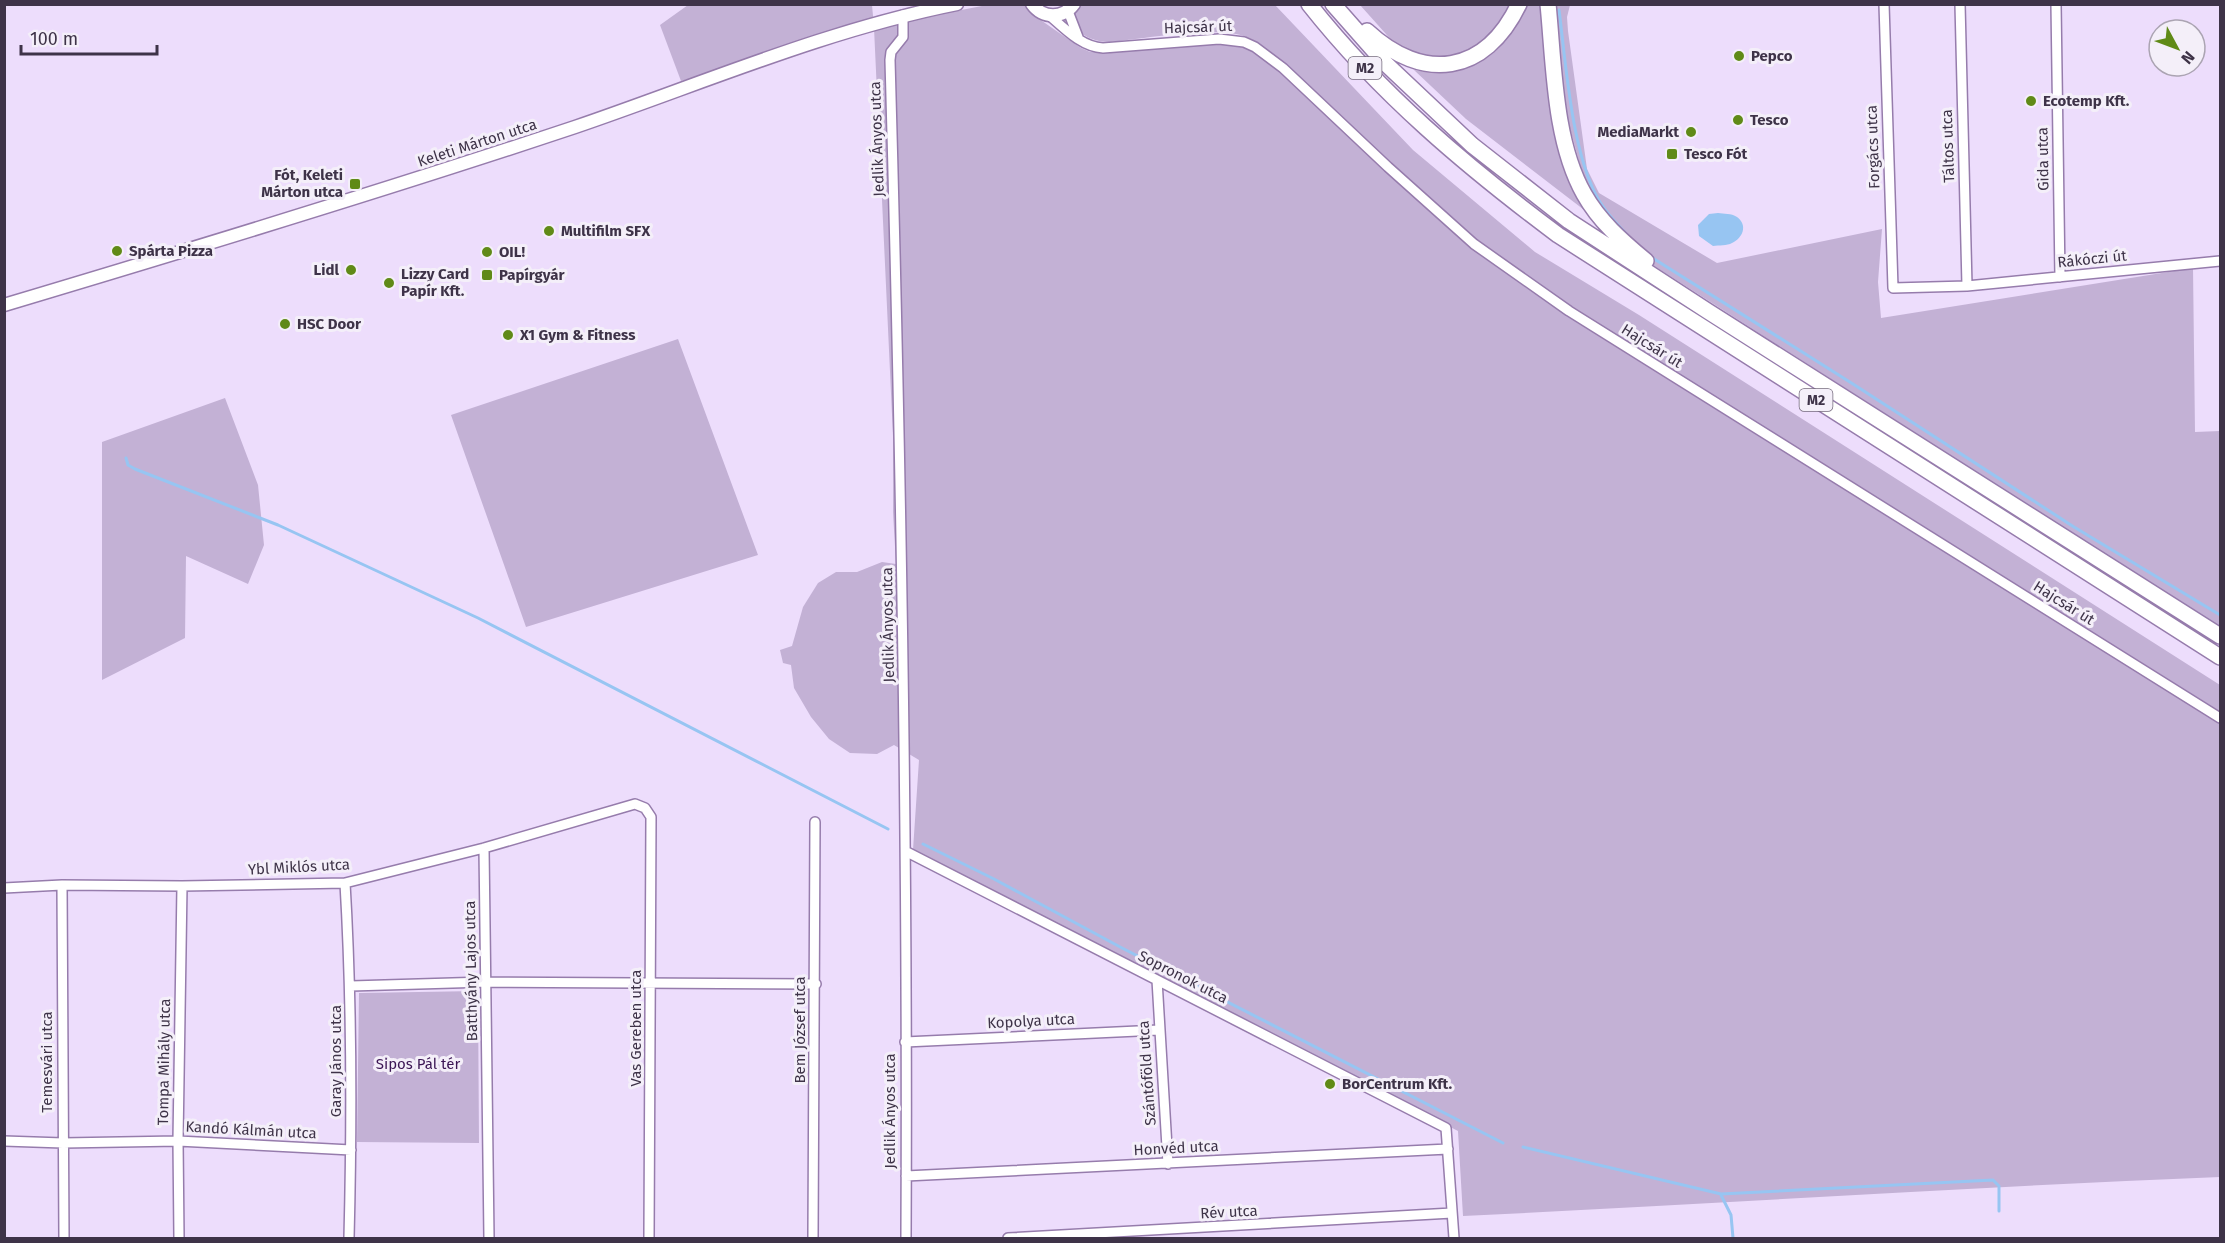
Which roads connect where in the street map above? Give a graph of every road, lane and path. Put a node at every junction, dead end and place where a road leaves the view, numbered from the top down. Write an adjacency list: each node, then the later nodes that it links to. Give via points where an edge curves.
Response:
1 (957, 4): 11 (main road, Keleti Márton utca)
2 (1032, 4): 12 (main road)
3 (1310, 4): 21 (highway, M2, via 1359,62 1424,127 1558,235)
4 (1334, 4): 5 (highway, via 1398,56 1440,65 1463,61 1484,50 1500,35); 19 (highway, M2, via 1385,63 1472,145 1569,221)
5 (1519, 4)
6 (1548, 4): 19 (highway, via 1560,118 1583,192 1621,241)
7 (1884, 4): 17 (street, Forgács utca)
8 (1959, 4): 16 (street, Táltos utca)
9 (2055, 4): 15 (street, Gida utca)
10 (1071, 8): 12 (main road, via 1058,16); 13 (street)
11 (903, 15): 18 (main road, Keleti Márton utca, via 560,132 201,247); 26 (street, Jedlik Ányos utca, via 903,37 891,52 890,60)
12 (1049, 15): 13 (street, Hajcsár út)
13 (1079, 39): 22 (street, Hajcsár út, via 1092,47 1219,39 1255,47 1283,68 1474,244 1513,273)
14 (2220, 261): 15 (street, Rákóczi út)
15 (2060, 278): 16 (street, Rákóczi út)
16 (1967, 286): 17 (street, Rákóczi út)
17 (1893, 288)
18 (4, 305)
19 (1709, 312): 20 (highway, M2)
20 (2220, 636)
21 (2220, 657)
22 (2220, 718)
23 (651, 817): 25 (street, Ybl Miklós utca, via 645,808 634,804); 33 (street, Vas Gereben utca)
24 (815, 822): 34 (street, Bem József utca)
25 (484, 848): 27 (street, Ybl Miklós utca); 32 (street, Batthyány Lajos utca)
26 (907, 852): 31 (street, Sopronok utca); 37 (street, Jedlik Ányos utca)
27 (345, 883): 29 (street, Ybl Miklós utca); 35 (street, Garay János utca)
28 (62, 885): 29 (street, Ybl Miklós utca); 30 (street, Ybl Miklós utca); 40 (street, Temesvári utca)
29 (182, 886): 39 (street, Tompa Mihály utca)
30 (4, 888)
31 (1157, 980): 36 (street, Szántóföld utca); 41 (street, Sopronok utca, via 1446,1128)
32 (486, 982): 33 (street); 35 (street); 50 (street, Batthyány Lajos utca)
33 (651, 982): 34 (street); 51 (street, Vas Gereben utca)
34 (816, 984): 52 (street, Bem József utca)
35 (351, 986): 42 (street, Garay János utca)
36 (1159, 1030): 37 (street, Kopolya utca); 43 (street, Szántóföld utca)
37 (905, 1042): 44 (street, Jedlik Ányos utca)
38 (4, 1141): 40 (street, Kandó Kálmán utca)
39 (178, 1141): 40 (street, Kandó Kálmán utca); 42 (street, Kandó Kálmán utca); 48 (street, Tompa Mihály utca)
40 (63, 1143): 47 (street, Temesvári utca)
41 (1448, 1149): 43 (street, Honvéd utca); 45 (street)
42 (351, 1150): 49 (street, Garay János utca)
43 (1168, 1164): 44 (street, Honvéd utca)
44 (906, 1176): 46 (street, Jedlik Ányos utca)
45 (1452, 1213): 53 (street, Rév utca); 54 (street)
46 (908, 1237)
47 (63, 1239)
48 (178, 1239)
49 (349, 1239)
50 (489, 1239)
51 (649, 1239)
52 (813, 1239)
53 (1008, 1239)
54 (1454, 1239)

